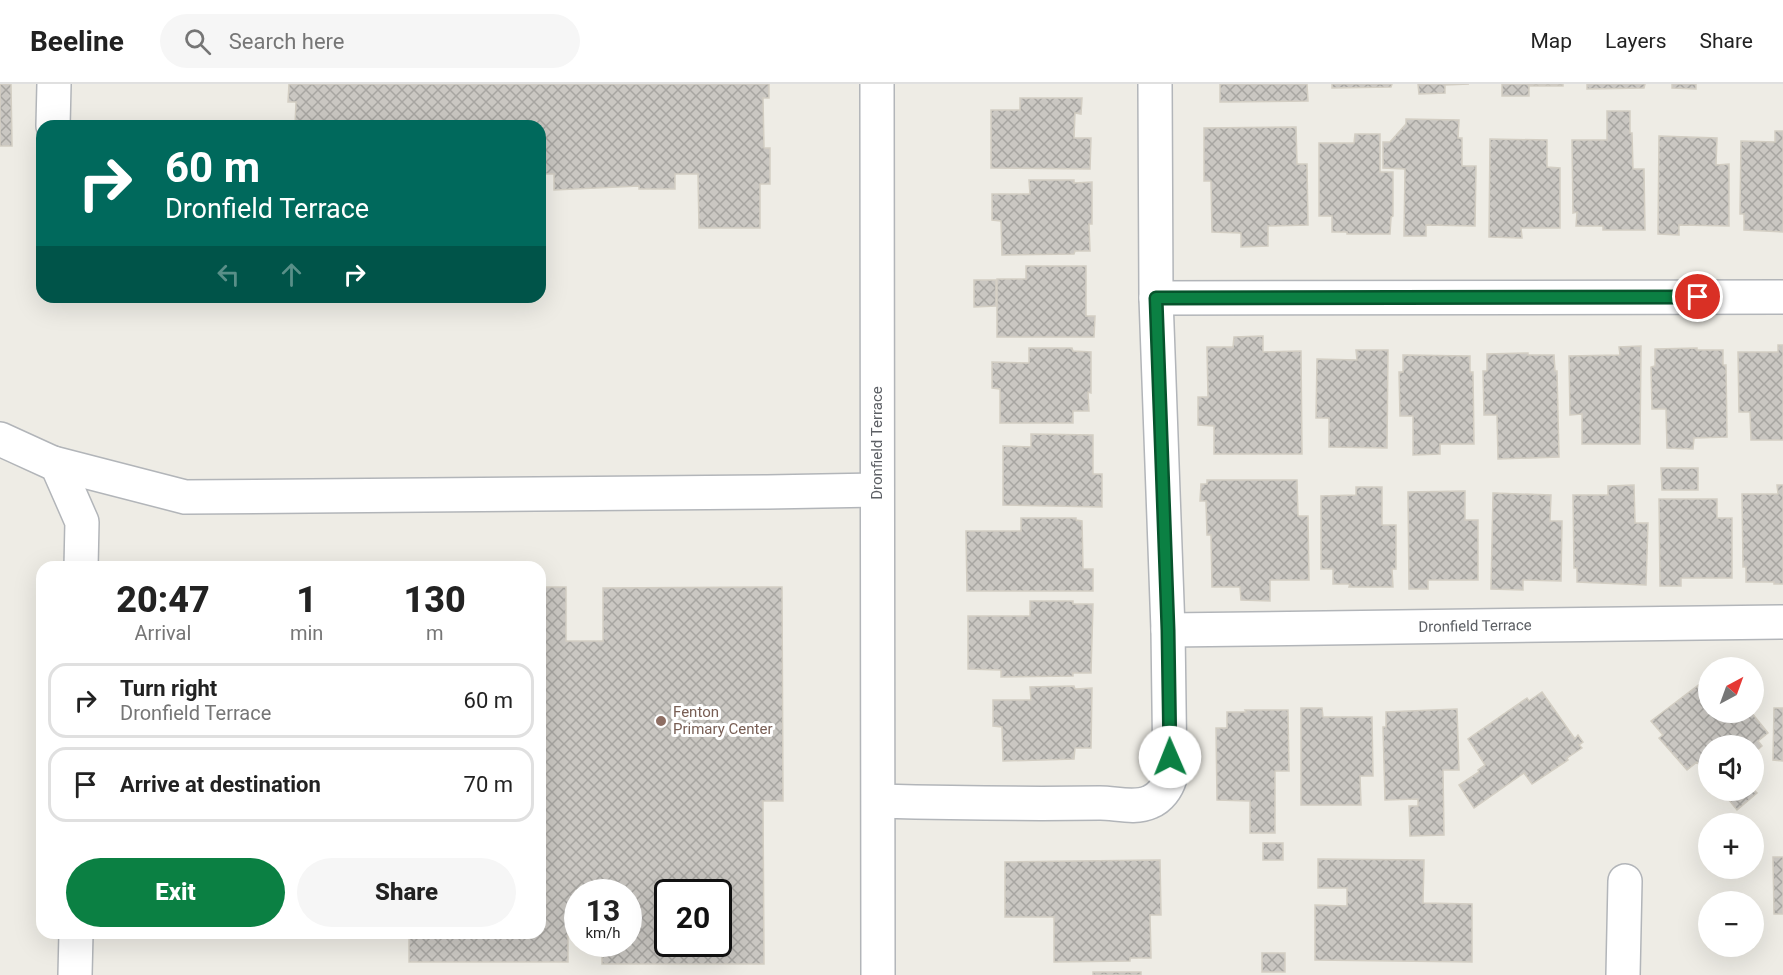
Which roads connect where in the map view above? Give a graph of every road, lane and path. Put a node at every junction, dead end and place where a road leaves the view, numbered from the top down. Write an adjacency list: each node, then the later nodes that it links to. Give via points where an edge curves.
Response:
1 (54, 84): 4 (street)
2 (877, 84): 9 (street, Dronfield Terrace)
3 (1155, 84): 6 (street)
4 (53, 120)
5 (1783, 297): 6 (street)
6 (1156, 298): 12 (street)
7 (0, 439): 8 (street)
8 (55, 464): 9 (street, via 185,497); 10 (street, via 82,522)
9 (877, 490): 13 (street, Dronfield Terrace)
10 (81, 561)
11 (1783, 622): 12 (street, Dronfield Terrace)
12 (1168, 630): 13 (street, via 1170,778 1162,794 1151,802 1140,805)
13 (879, 801): 17 (street, Dronfield Terrace)
14 (1625, 881): 18 (street)
15 (76, 939): 16 (street)
16 (75, 975)
17 (878, 975)
18 (1623, 975)

